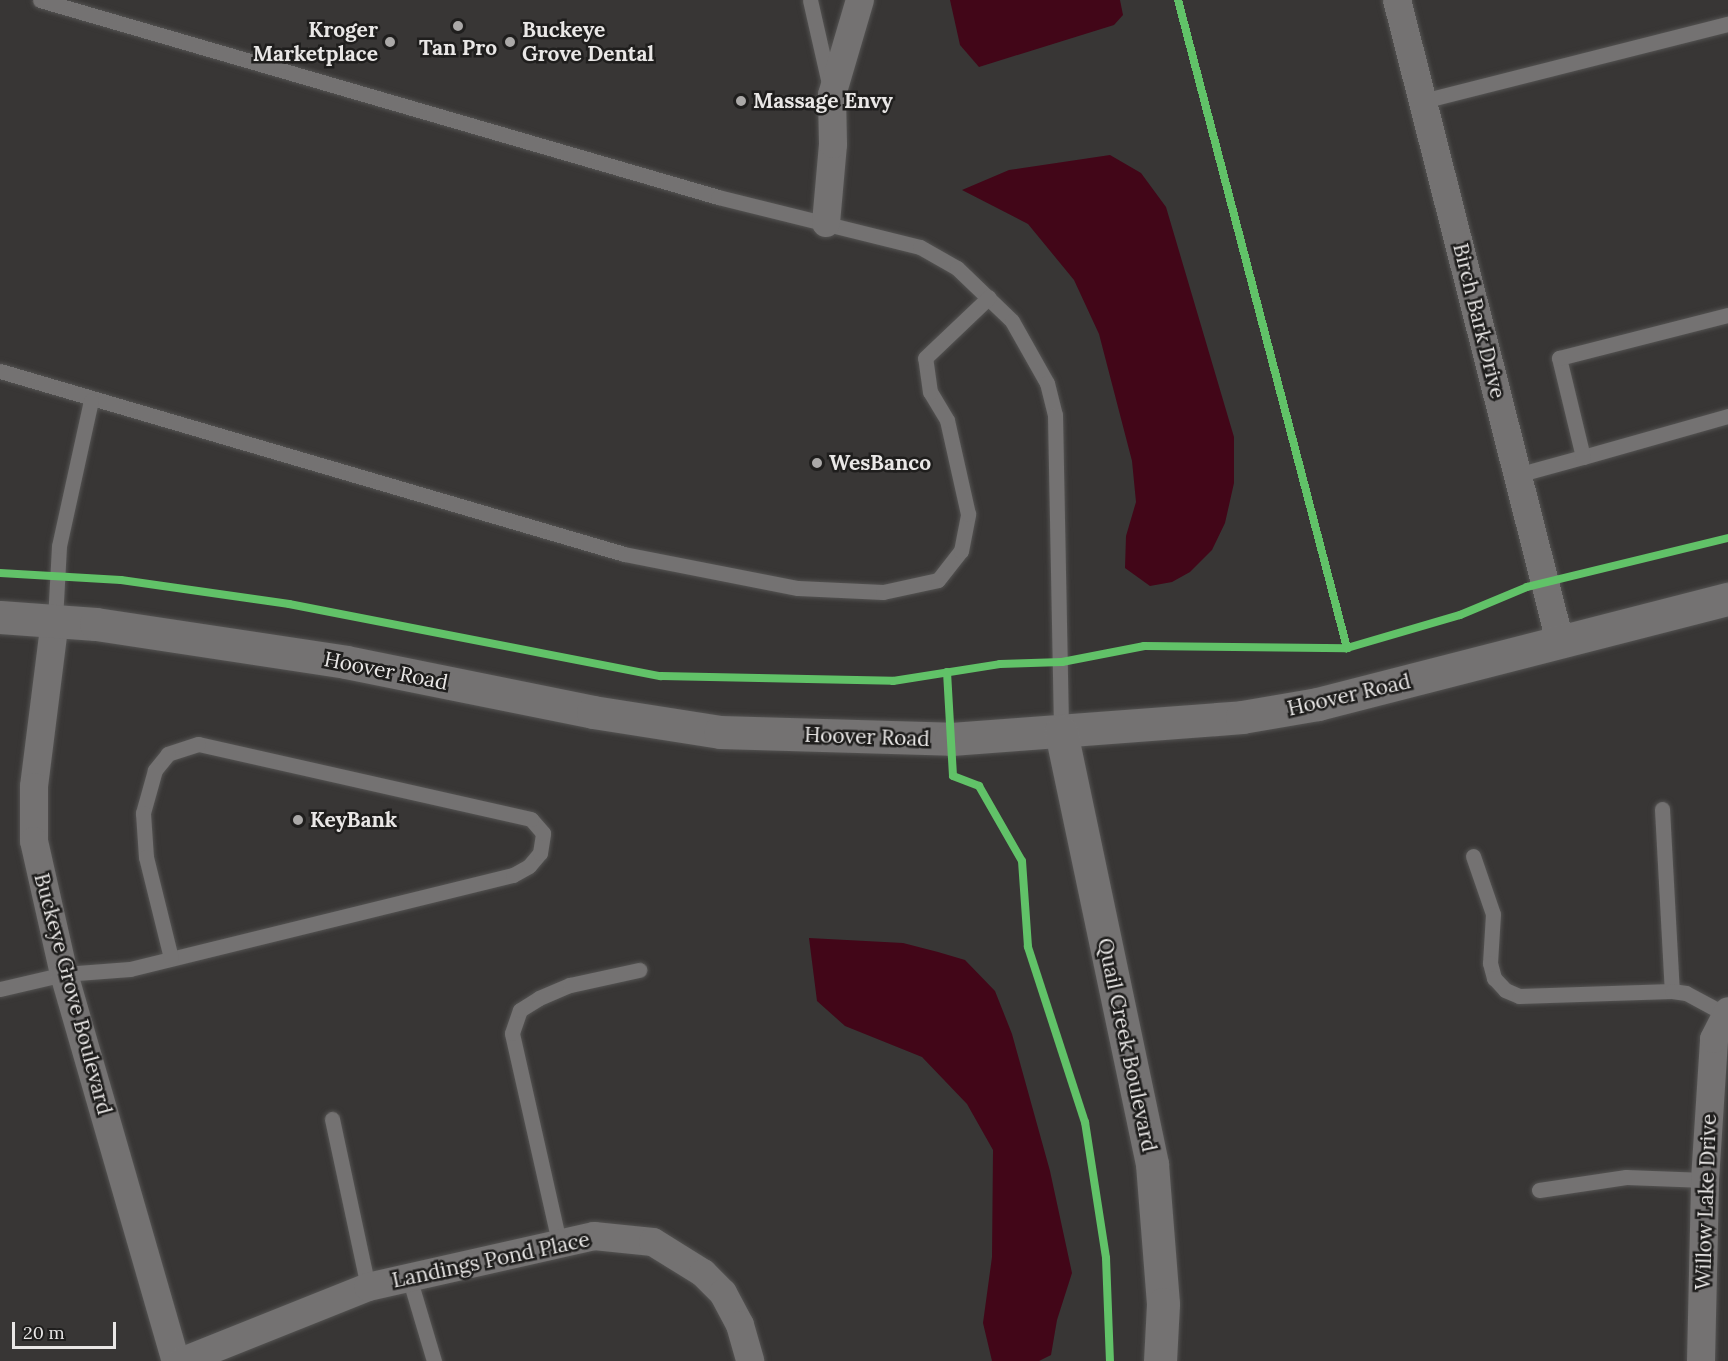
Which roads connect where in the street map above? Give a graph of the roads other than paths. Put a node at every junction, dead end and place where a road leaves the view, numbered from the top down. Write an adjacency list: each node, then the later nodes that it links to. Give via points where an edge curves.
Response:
1 (40, 0): 8 (lane, via 718,197)
2 (810, 0): 6 (lane)
3 (860, 0): 6 (street)
4 (1397, 0): 7 (street, Birch Bark Drive)
5 (1728, 24): 7 (lane)
6 (832, 95): 8 (street, via 833,144)
7 (1423, 101): 15 (street, Birch Bark Drive)
8 (826, 223): 9 (lane, via 920,247 957,268)
9 (989, 297): 12 (lane, via 925,358 930,392 947,420 968,514 961,551 938,580 883,592 798,588 624,554); 20 (lane, via 1012,321 1034,355 1055,415)
10 (1728, 315): 14 (lane, via 1559,358)
11 (0, 371): 12 (lane)
12 (92, 400): 18 (lane, via 59,546)
13 (1728, 416): 14 (lane)
14 (1583, 457): 15 (lane)
15 (1517, 475): 19 (street, Birch Bark Drive)
16 (1728, 599): 19 (main road, Hoover Road)
17 (0, 617): 18 (main road, Hoover Road)
18 (54, 620): 20 (main road, Hoover Road, via 346,662 593,712 720,732 951,739); 25 (street, Buckeye Grove Boulevard, via 33,824)
19 (1560, 642): 20 (main road, Hoover Road, via 1318,704 1242,717)
20 (1061, 732): 40 (main road, Quail Creek Boulevard, via 1152,1164 1163,1304)
21 (1662, 809): 27 (lane)
22 (1473, 856): 27 (lane, via 1493,914 1492,970 1505,990 1519,996)
23 (171, 958): 23 (lane, via 513,875 529,866 540,853 543,833 531,819 198,744 168,754 155,770 143,813 146,857); 25 (lane, via 130,969)
24 (639, 970): 32 (lane, via 570,985 539,998 520,1010 512,1033)
25 (64, 974): 26 (lane); 36 (street, Buckeye Grove Boulevard)
26 (0, 989)
27 (1672, 991): 28 (lane, via 1686,993)
28 (1726, 1012): 30 (street, Willow Lake Drive, via 1714,1039)
29 (332, 1119): 34 (lane)
30 (1705, 1180): 31 (lane, via 1626,1177); 41 (street, Willow Lake Drive)
31 (1539, 1190)
32 (559, 1242): 33 (street, Landings Pond Place); 39 (street, Landings Pond Place, via 594,1236 625,1237 653,1242 678,1257 723,1293 740,1324)
33 (409, 1277): 34 (street, Landings Pond Place); 38 (lane)
34 (368, 1287): 35 (street, Landings Pond Place)
35 (217, 1355): 37 (street, Landings Pond Place)
36 (176, 1361)
37 (183, 1361)
38 (434, 1361)
39 (750, 1361)
40 (1160, 1361)
41 (1701, 1361)

